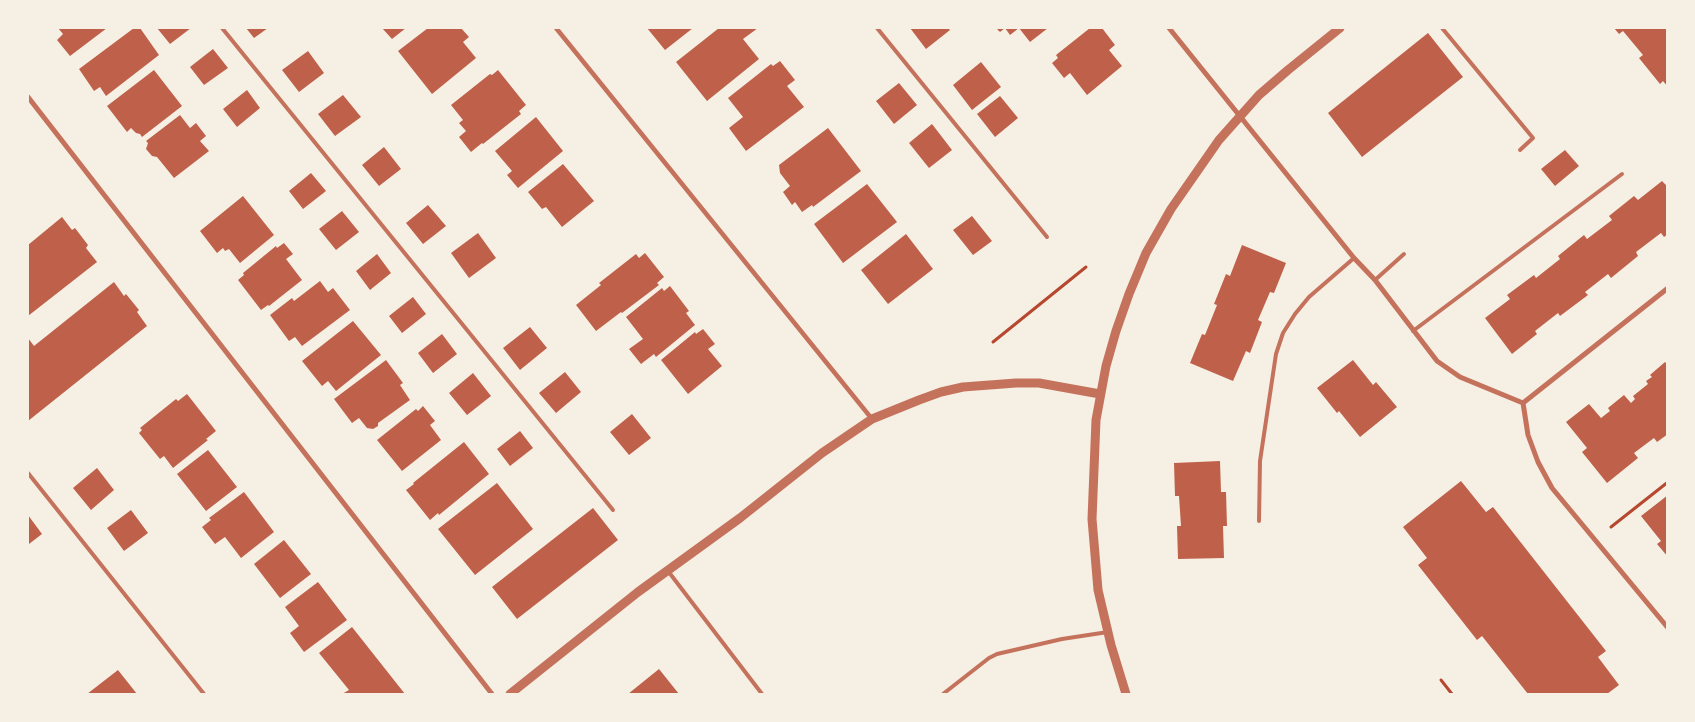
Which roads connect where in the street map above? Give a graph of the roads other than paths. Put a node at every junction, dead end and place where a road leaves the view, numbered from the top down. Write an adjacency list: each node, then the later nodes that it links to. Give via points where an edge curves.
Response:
1 (222, 28): 21 (lane)
2 (556, 28): 19 (street)
3 (877, 28): 11 (lane)
4 (1169, 28): 8 (street)
5 (1340, 28): 8 (street)
6 (1442, 28): 9 (lane, via 1533,138)
7 (28, 97): 27 (street)
8 (1240, 115): 13 (street); 17 (street, via 1193,176 1146,253 1116,331)
9 (1520, 150)
10 (1622, 174): 16 (lane)
11 (1047, 237)
12 (1404, 254): 14 (lane)
13 (1354, 258): 14 (street); 22 (lane, via 1309,298 1283,333 1276,354 1260,462)
14 (1375, 280): 16 (street)
15 (1668, 288): 18 (street)
16 (1413, 331): 18 (street, via 1437,361 1460,377)
17 (1100, 394): 19 (street, via 1039,383 970,386 941,392); 25 (street, via 1092,519 1098,590)
18 (1523, 403): 24 (street, via 1528,434 1552,488)
19 (872, 419): 23 (street, via 822,453)
20 (28, 473): 26 (lane)
21 (613, 510)
22 (1259, 521)
23 (668, 571): 28 (street); 29 (lane)
24 (1668, 628)
25 (1108, 632): 30 (lane, via 998,654); 31 (street)
26 (204, 694)
27 (492, 694)
28 (510, 694)
29 (762, 694)
30 (944, 694)
31 (1126, 694)

